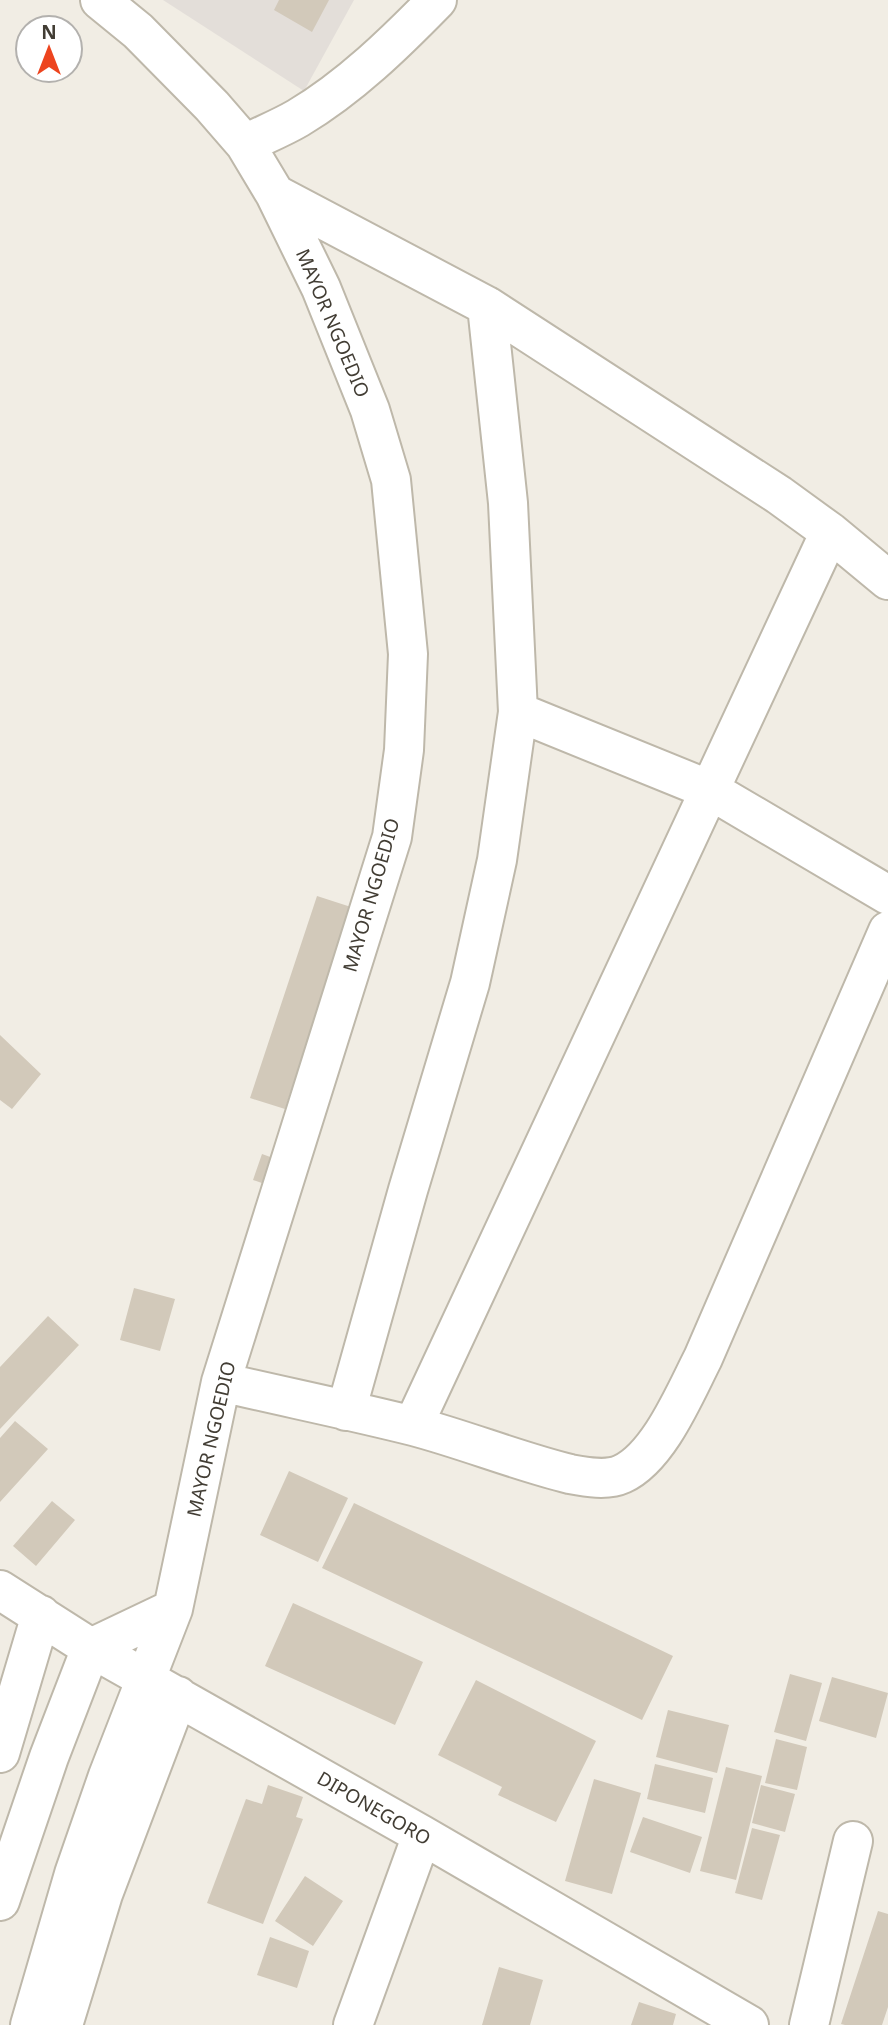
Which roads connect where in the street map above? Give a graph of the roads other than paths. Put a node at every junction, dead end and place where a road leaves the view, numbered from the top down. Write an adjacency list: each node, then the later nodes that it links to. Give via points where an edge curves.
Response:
1 (100, 0): 3 (street, MAYOR NGOEDIO, via 138,31)
2 (437, 0): 3 (street, via 337,91 298,118)
3 (245, 144): 4 (street, MAYOR NGOEDIO)
4 (275, 194): 5 (street); 12 (street, MAYOR NGOEDIO, via 321,288 370,410 391,480 408,654 404,750 392,837)
5 (486, 306): 6 (street); 8 (street, via 508,503)
6 (830, 532): 7 (street); 9 (street)
7 (888, 580)
8 (518, 712): 9 (street); 13 (street, via 497,860 470,983)
9 (710, 790): 10 (street); 14 (street)
10 (888, 895)
11 (888, 931): 14 (street, via 703,1358 676,1411 639,1462 622,1474 604,1478 572,1474)
12 (221, 1382): 13 (street); 16 (street, MAYOR NGOEDIO)
13 (346, 1411): 14 (street)
14 (413, 1426)
15 (0, 1590): 17 (street, DIPONEGORO)
16 (173, 1609): 18 (street); 19 (street, MAYOR NGOEDIO)
17 (41, 1615): 18 (street, DIPONEGORO); 20 (street)
18 (91, 1648): 19 (street, DIPONEGORO); 23 (street)
19 (163, 1688): 21 (street, DIPONEGORO); 25 (street, MAYOR NGOEDIO, via 108,1776); 26 (street)
20 (0, 1753)
21 (422, 1835): 24 (street, DIPONEGORO); 27 (street)
22 (853, 1841): 28 (street)
23 (0, 1900)
24 (740, 2023)
25 (30, 2025)
26 (63, 2025)
27 (353, 2025)
28 (809, 2025)

